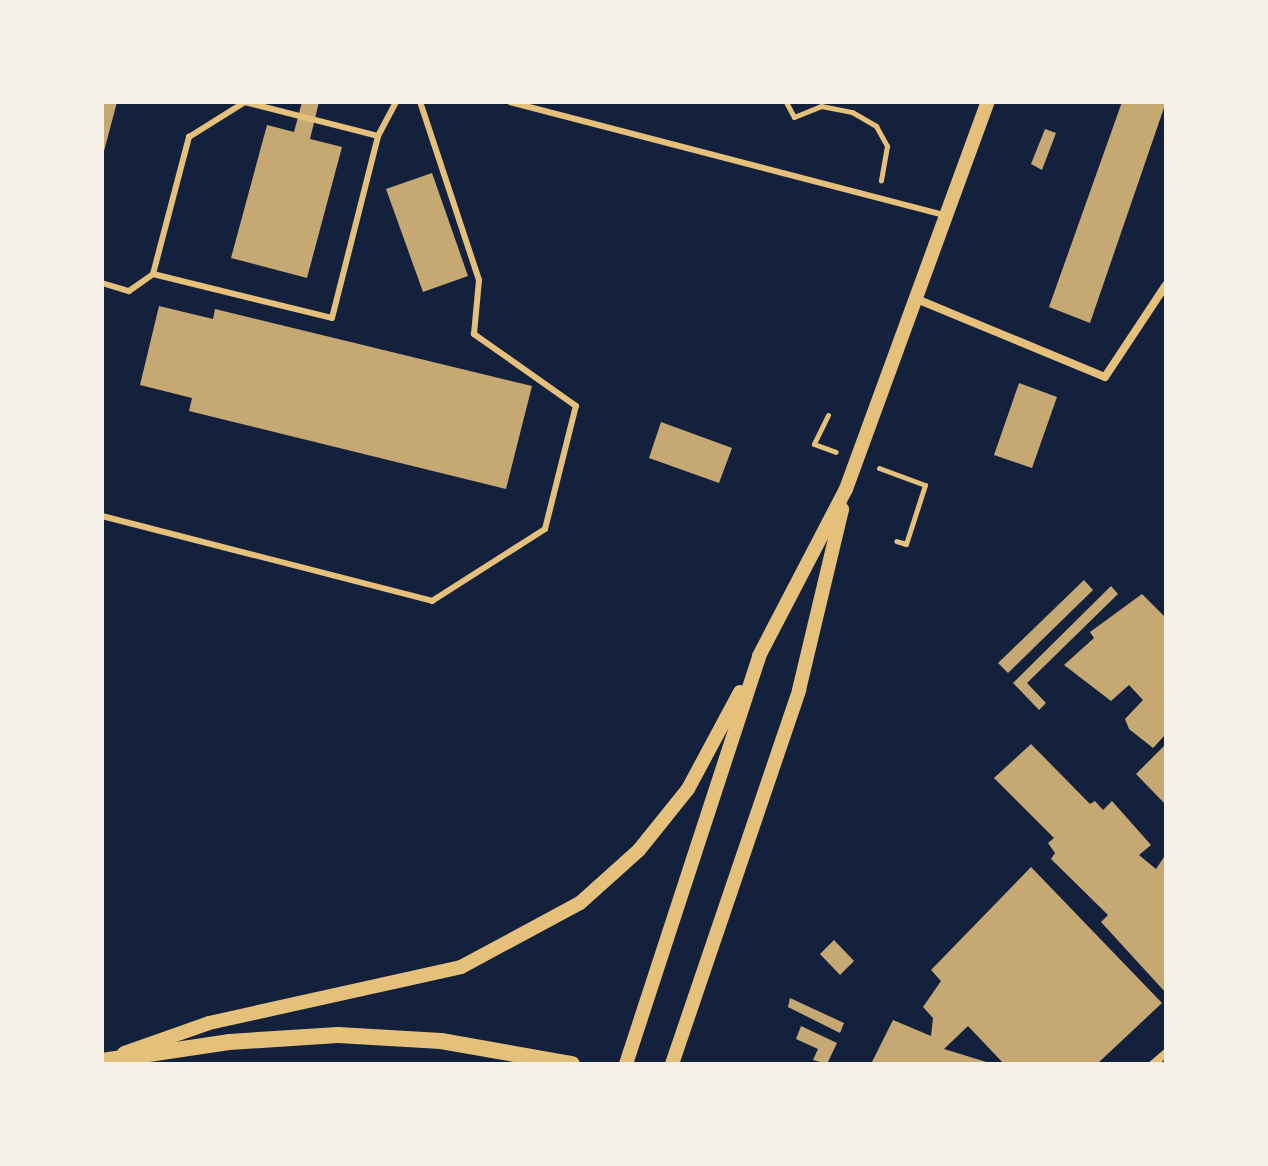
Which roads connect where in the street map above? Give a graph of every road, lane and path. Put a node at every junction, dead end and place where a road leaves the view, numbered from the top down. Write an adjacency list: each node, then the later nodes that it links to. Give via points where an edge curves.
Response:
1 (396, 102): 6 (lane)
2 (420, 102): 17 (lane, via 479,280 474,334 576,406 545,529 432,601)
3 (510, 102): 7 (lane)
4 (786, 102): 7 (path, via 794,117 821,106 852,112 876,126 887,146)
5 (988, 102): 8 (street)
6 (378, 136): 9 (lane, via 245,102 189,137); 9 (lane, via 332,318)
7 (876, 197): 8 (lane)
8 (948, 216): 12 (street)
9 (153, 274): 10 (lane, via 129,291)
10 (102, 283)
11 (1166, 285): 12 (street, via 1105,377)
12 (919, 300): 16 (street)
13 (828, 415): 14 (path)
14 (814, 444)
15 (925, 485): 18 (path, via 906,544)
16 (846, 489): 19 (street); 24 (street, via 799,690)
17 (102, 516)
18 (896, 541)
19 (759, 656): 21 (street, via 688,789 639,850 580,903 461,967 209,1023); 23 (street)
20 (1166, 1053): 25 (street)
21 (102, 1060): 22 (main road, via 229,1042 338,1035 441,1041)
22 (572, 1064)
23 (626, 1064)
24 (672, 1064)
25 (1153, 1064)

